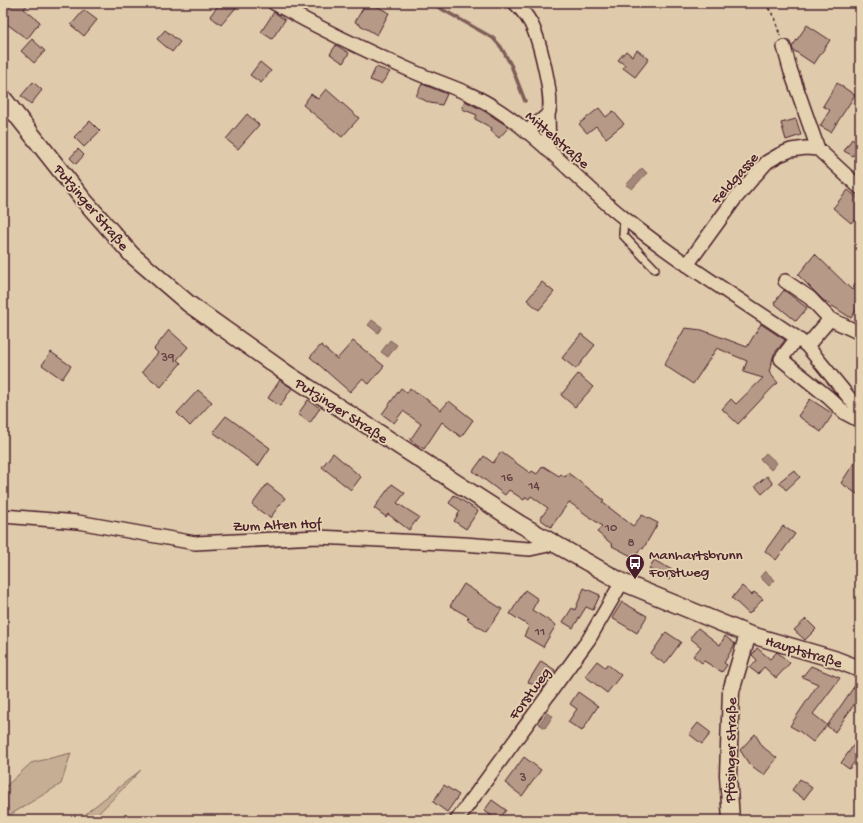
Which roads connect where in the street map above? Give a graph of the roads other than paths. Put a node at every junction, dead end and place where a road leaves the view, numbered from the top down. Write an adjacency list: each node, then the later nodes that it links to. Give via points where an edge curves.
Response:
1 (274, 3): 6 (street, Mittelstraße, via 308,22 478,99 498,110)
2 (515, 3): 5 (street, via 525,12 534,30 551,101)
3 (784, 47): 7 (street)
4 (3, 98): 20 (street, Putzinger Straße, via 82,198 127,249 189,304 289,376)
5 (548, 114): 6 (street); 8 (street)
6 (526, 132): 8 (street, Mittelstraße)
7 (818, 149): 9 (street); 11 (street, Feldgasse, via 791,150 767,162 734,200)
8 (549, 151): 10 (street, Mittelstraße)
9 (860, 188)
10 (624, 218): 11 (street, Mittelstraße); 12 (lane, via 623,235)
11 (687, 265): 16 (street, Mittelstraße)
12 (655, 269)
13 (785, 281): 14 (street, via 810,298)
14 (830, 319): 15 (street); 16 (street)
15 (860, 333)
16 (802, 342): 17 (street, Mittelstraße); 18 (street, via 781,359 845,413)
17 (860, 411)
18 (860, 421)
19 (3, 516): 20 (street, Zum Alten Hof, via 78,522 195,543 318,537 530,549)
20 (553, 544): 21 (street, Putzinger Straße)
21 (622, 582): 22 (street, Putzinger Straße); 24 (street, Forstweg, via 589,638)
22 (748, 634): 23 (street, Hauptstraße, via 834,658); 25 (street, Pfösinger Straße, via 731,691 728,775)
23 (860, 669)
24 (457, 820)
25 (731, 820)

